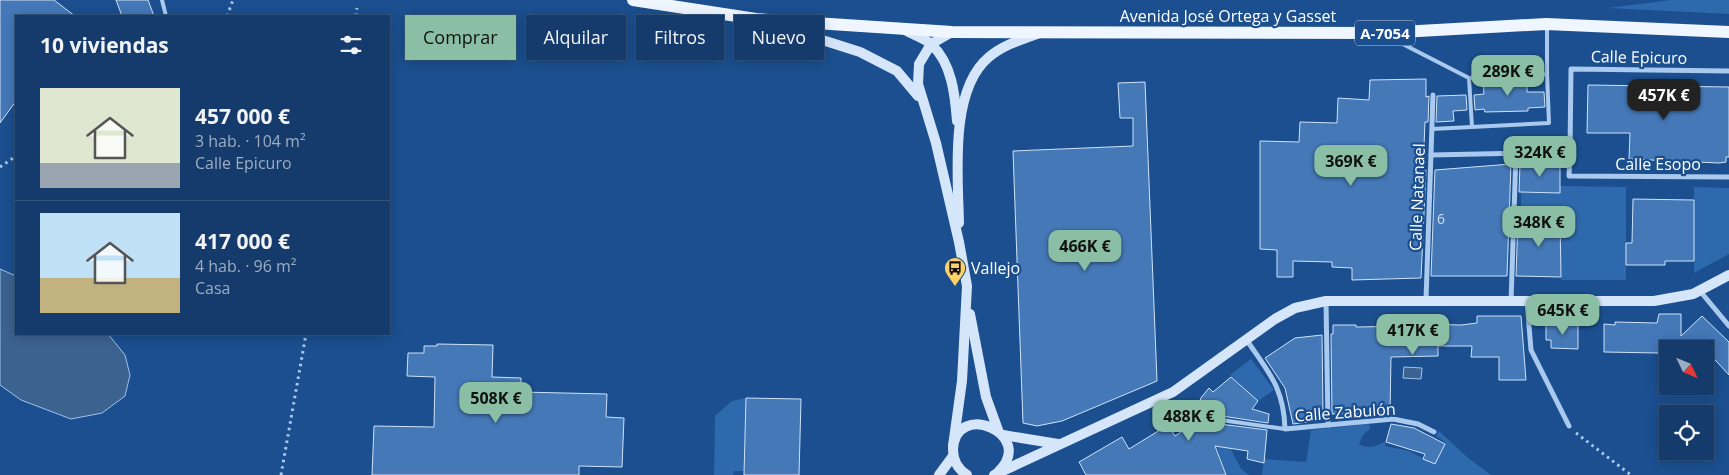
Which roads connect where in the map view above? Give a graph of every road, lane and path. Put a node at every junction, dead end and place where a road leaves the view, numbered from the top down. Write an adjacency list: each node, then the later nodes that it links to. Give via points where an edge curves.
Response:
1 (162, 0): 5 (lane)
2 (233, 0): 6 (path)
3 (633, 0): 8 (main road, Avenida José Ortega y Gasset / A-7054)
4 (357, 8): 7 (path)
5 (166, 15)
6 (227, 15)
7 (356, 15)
8 (734, 16)
9 (824, 24): 11 (main road, Avenida José Ortega y Gasset / A-7054)
10 (1546, 24): 14 (main road, Avenida José Ortega y Gasset / A-7054); 15 (main road, Avenida José Ortega y Gasset / A-7054); 19 (lane)
11 (905, 30): 12 (main road, Avenida José Ortega y Gasset / A-7054); 17 (main road)
12 (952, 32): 13 (main road, Avenida José Ortega y Gasset / A-7054); 17 (main road)
13 (1041, 32): 15 (main road, Avenida José Ortega y Gasset / A-7054); 25 (main road, via 1005,46 974,73 965,100)
14 (1729, 32)
15 (1383, 33): 20 (lane)
16 (824, 43): 22 (main road, Avenida José Ortega y Gasset / A-7054, via 860,52 897,71)
17 (931, 44): 22 (main road, via 919,64 918,84); 25 (main road, via 948,69 955,95)
18 (1729, 71): 26 (street, Calle Epicuro, via 1571,69)
19 (1547, 74): 20 (lane); 23 (lane, via 1549,123)
20 (1470, 78): 23 (lane)
21 (1433, 95): 24 (street, Calle Natanael)
22 (922, 101): 32 (main road, via 936,143)
23 (1472, 127): 24 (lane)
24 (1432, 129): 28 (street, Calle Natanael)
25 (959, 137): 32 (main road)
26 (1570, 152): 27 (street); 31 (street, Calle Esopo, via 1569,176)
27 (1516, 153): 28 (street); 39 (street)
28 (1431, 155): 36 (street, Calle Natanael)
29 (15, 157): 30 (path)
30 (0, 167)
31 (1729, 177)
32 (959, 242): 35 (main road)
33 (1729, 274): 34 (main road)
34 (1700, 290): 38 (main road, via 1654,301); 40 (street)
35 (967, 300): 47 (main road, via 986,397); 50 (main road)
36 (1426, 300): 37 (main road); 39 (main road)
37 (1326, 301): 42 (main road, via 1295,308); 44 (street)
38 (1527, 301): 39 (main road); 45 (street, via 1531,350)
39 (1511, 302)
40 (1729, 326)
41 (306, 335): 51 (path)
42 (1246, 339): 46 (street, via 1278,387 1284,401); 49 (main road, via 1173,392)
43 (1221, 420): 46 (lane)
44 (1328, 425): 46 (street, Calle Zabulón); 48 (street, Calle Zabulón, via 1393,419 1418,424)
45 (1569, 426): 55 (path)
46 (1286, 429)
47 (1000, 432): 49 (main road); 50 (main road, via 974,424 960,433); 54 (main road, via 1008,449 1007,457)
48 (1434, 432)
49 (1059, 444): 54 (main road)
50 (953, 451): 52 (main road); 53 (main road, via 960,470)
51 (281, 475)
52 (939, 475)
53 (967, 475)
54 (994, 475)
55 (1631, 475)

